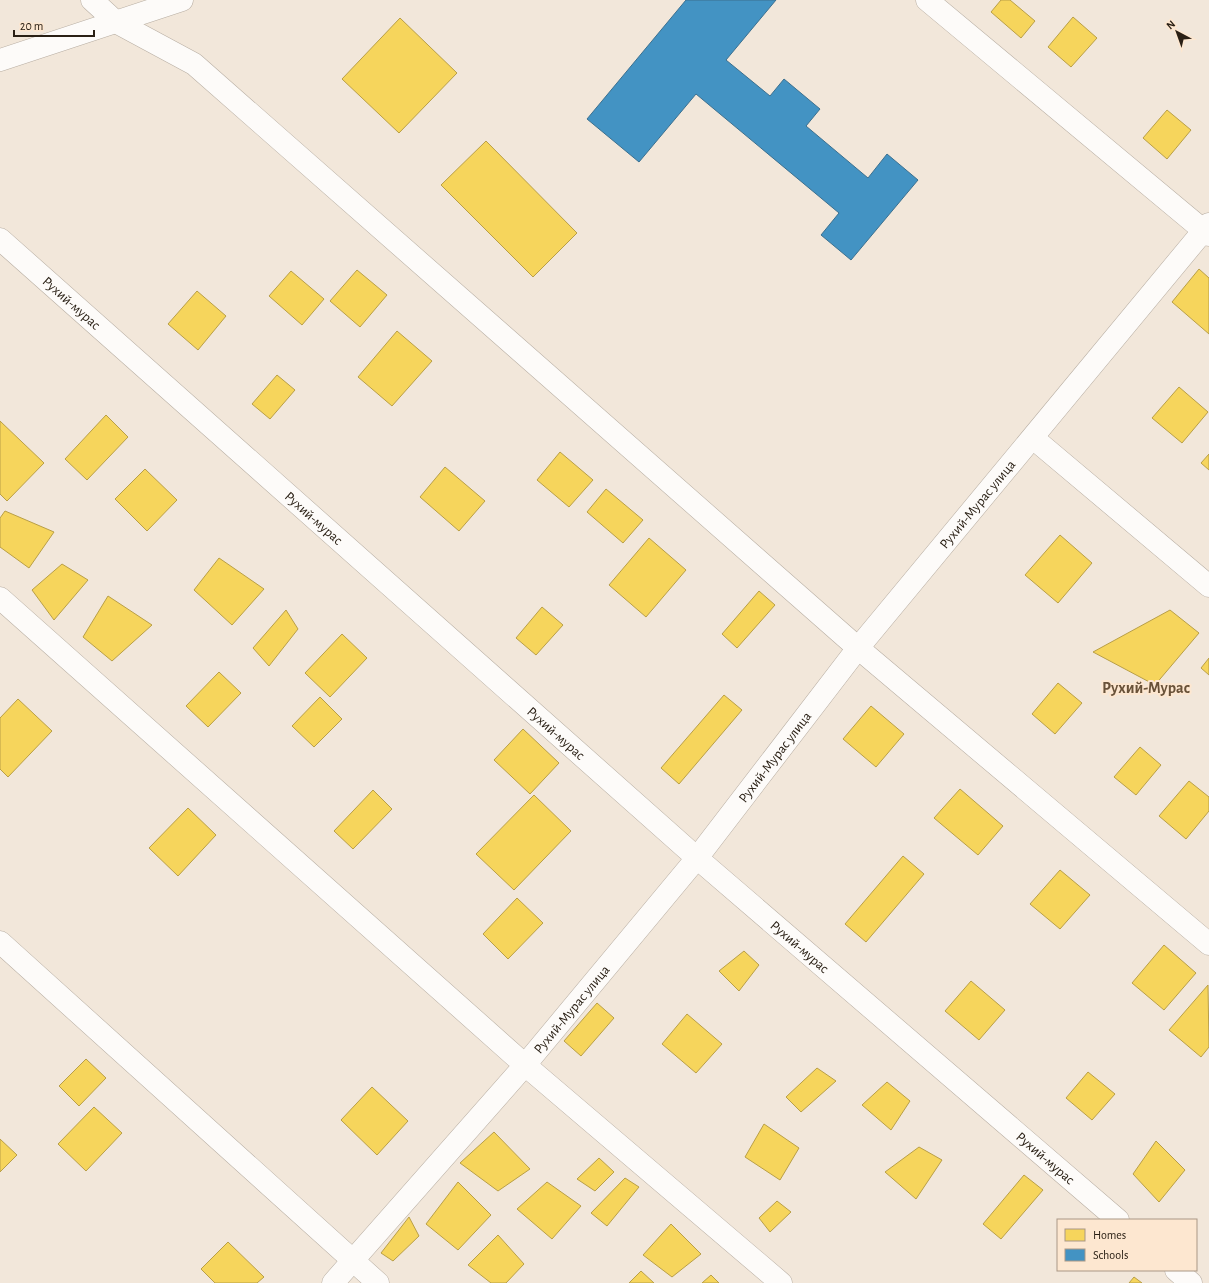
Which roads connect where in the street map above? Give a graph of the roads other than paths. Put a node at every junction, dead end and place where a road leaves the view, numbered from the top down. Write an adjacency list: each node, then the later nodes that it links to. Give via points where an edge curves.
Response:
1 (92, 0): 4 (street)
2 (182, 0): 4 (street)
3 (927, 0): 6 (street)
4 (116, 22): 5 (street); 11 (street, via 194,64)
5 (0, 60)
6 (1207, 230): 8 (street, Рухий-Мурас улица)
7 (0, 239): 12 (street, Рухий-мурас)
8 (1033, 438): 9 (street); 11 (street, Рухий-Мурас улица)
9 (1209, 586)
10 (0, 598): 15 (street)
11 (858, 648): 12 (street, Рухий-Мурас улица); 14 (street)
12 (697, 858): 15 (street, Рухий-Мурас улица); 16 (street, Рухий-мурас)
13 (0, 942): 17 (street)
14 (1209, 944)
15 (525, 1065): 17 (street, Рухий-Мурас улица); 21 (street)
16 (1117, 1219)
17 (353, 1261): 19 (street, Рухий-Мурас улица); 20 (street)
18 (1177, 1271): 22 (street)
19 (332, 1283)
20 (378, 1283)
21 (782, 1283)
22 (1191, 1283)

